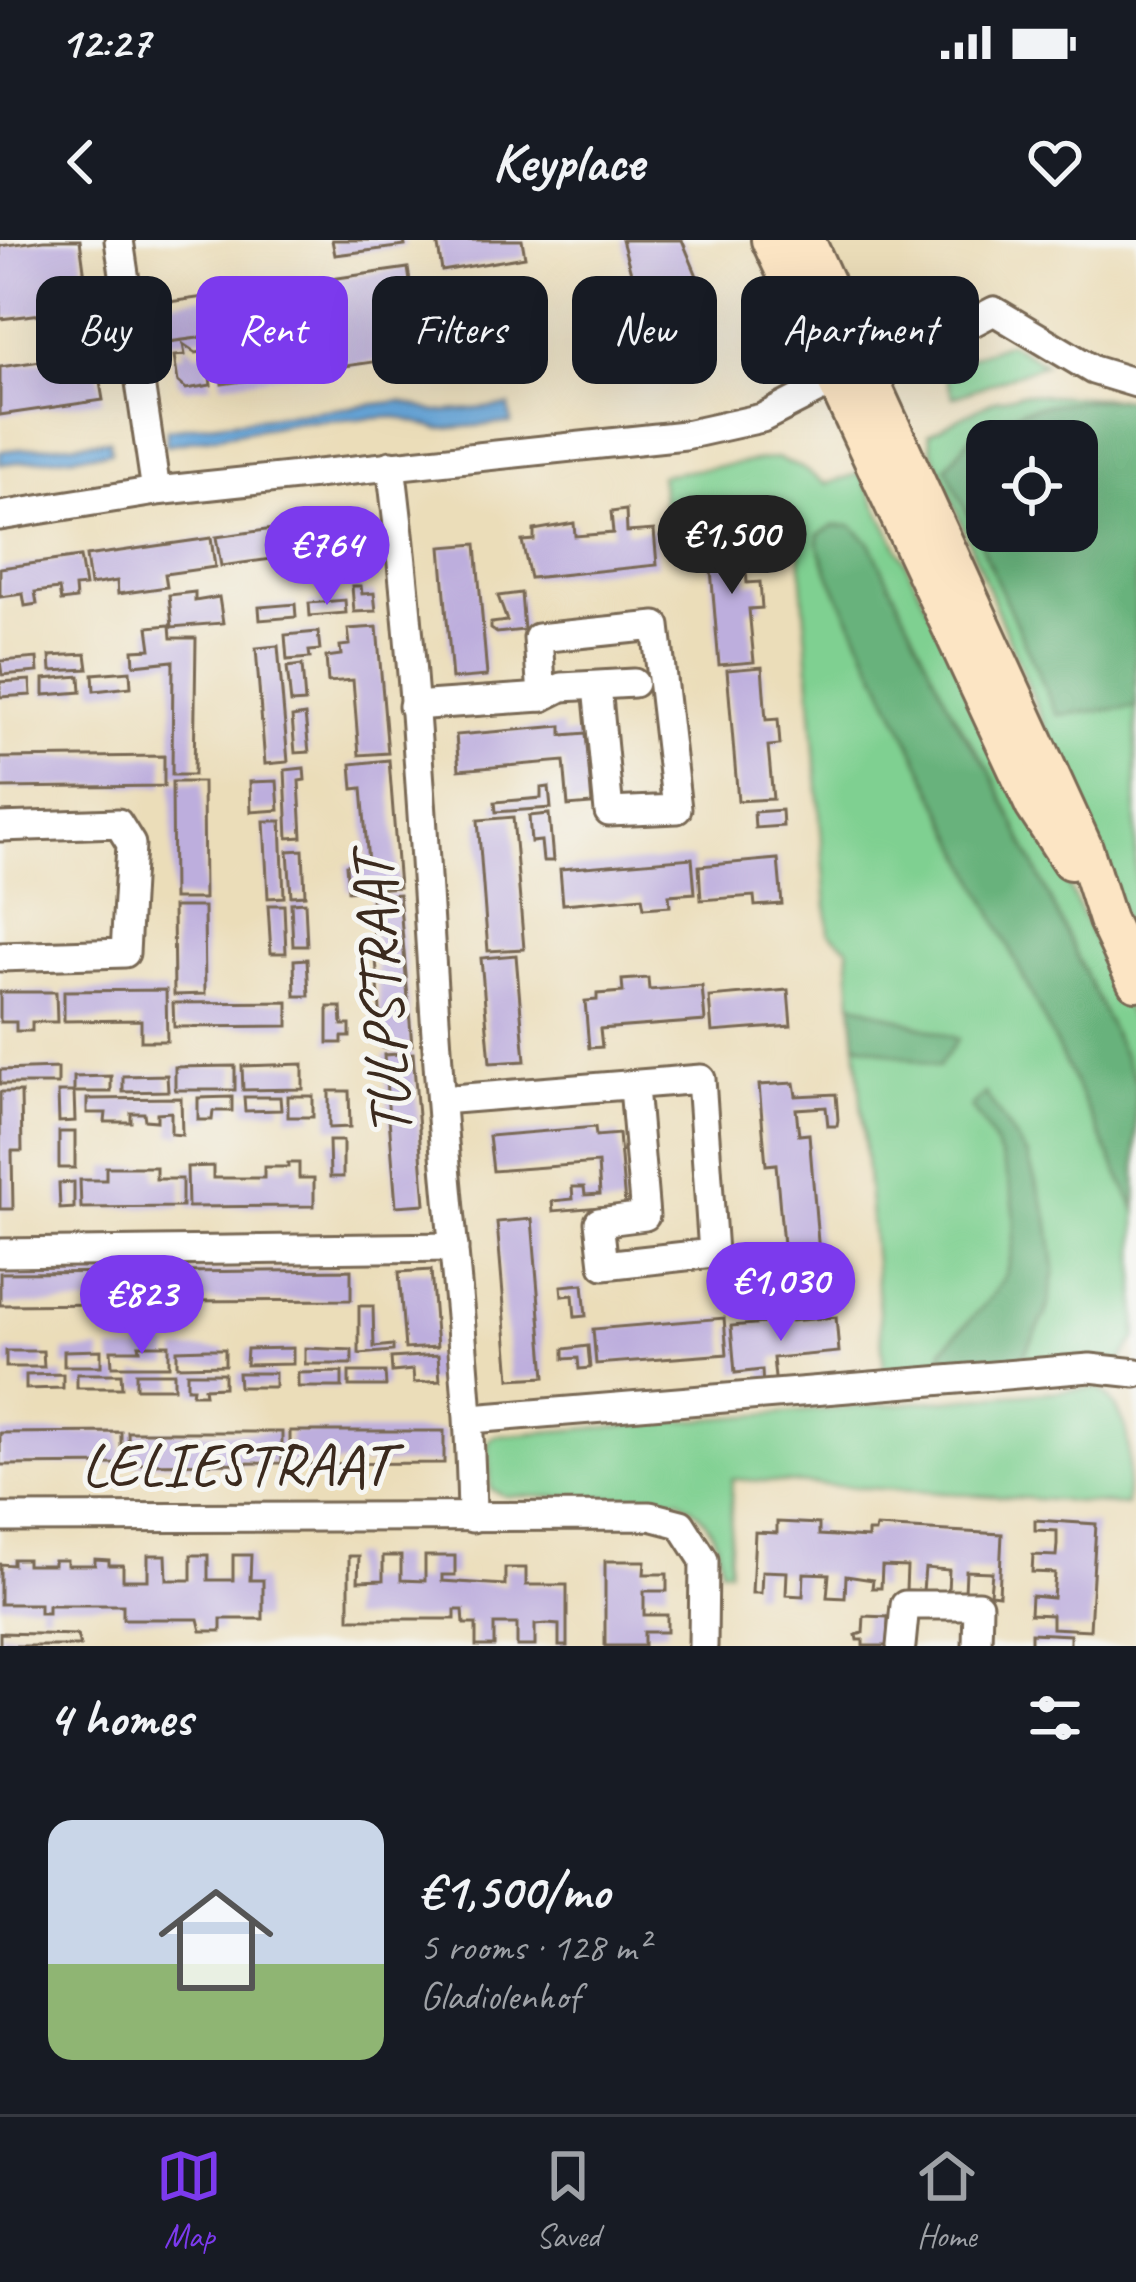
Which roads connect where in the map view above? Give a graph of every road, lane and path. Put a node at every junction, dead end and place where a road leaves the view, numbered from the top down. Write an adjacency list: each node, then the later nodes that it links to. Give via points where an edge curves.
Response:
1 (119, 240): 11 (street)
2 (770, 240): 4 (main road)
3 (806, 240): 5 (main road)
4 (792, 276)
5 (818, 276)
6 (979, 319): 7 (street, via 994,311 1093,370)
7 (1136, 383)
8 (831, 384): 10 (street, via 762,418 685,435)
9 (855, 384): 19 (main road, via 1034,806)
10 (392, 465): 11 (street); 16 (street, TULPSTRAAT)
11 (156, 491): 12 (street)
12 (0, 516)
13 (634, 683): 14 (street)
14 (597, 686): 15 (street); 15 (street, via 609,812 676,809 656,626 538,638)
15 (542, 697): 16 (street)
16 (413, 706): 21 (street, TULPSTRAAT)
17 (0, 827): 18 (street, via 118,823 131,844 125,953)
18 (0, 957)
19 (1136, 982)
20 (634, 1087): 20 (street, via 701,1078 713,1253 604,1265 599,1222 645,1216); 21 (street)
21 (441, 1100): 22 (street, TULPSTRAAT)
22 (454, 1247): 23 (street); 25 (street, TULPSTRAAT)
23 (0, 1253)
24 (1136, 1373): 25 (street, via 1090,1369)
25 (471, 1419): 27 (street, TULPSTRAAT)
26 (0, 1518): 27 (street, LELIESTRAAT)
27 (472, 1518): 28 (street, LELIESTRAAT, via 650,1516 681,1524 704,1560)
28 (704, 1646)
29 (901, 1646): 30 (street, via 904,1605 979,1605)
30 (977, 1646)

